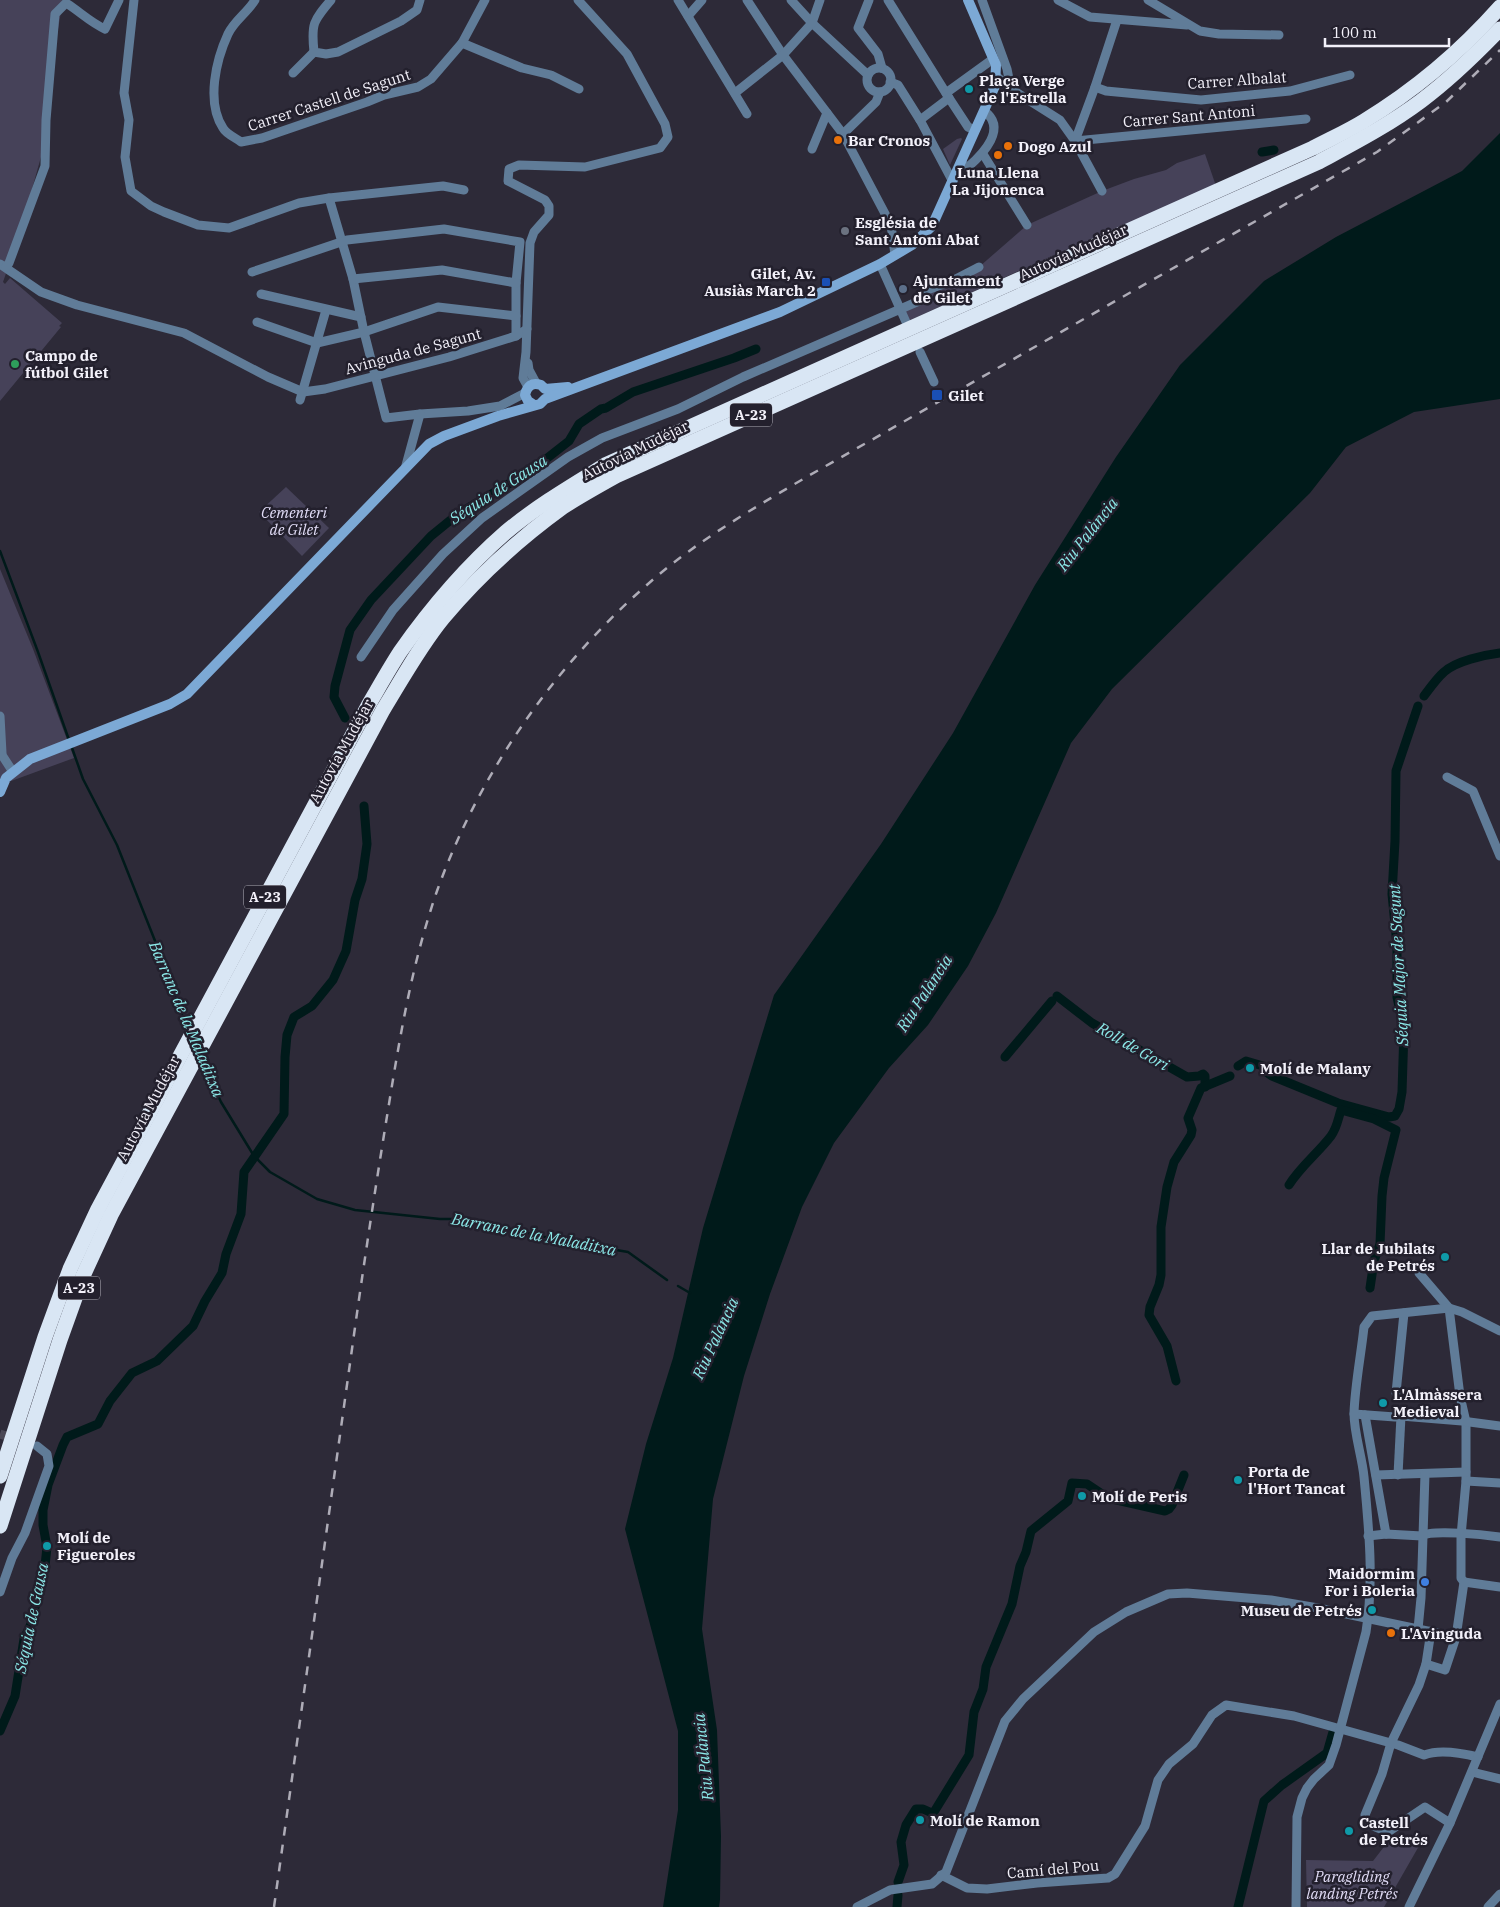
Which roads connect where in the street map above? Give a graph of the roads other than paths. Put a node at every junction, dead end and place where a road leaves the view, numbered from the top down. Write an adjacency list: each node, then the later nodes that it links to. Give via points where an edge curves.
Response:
1 (119, 0): 61 (street, via 105,30 66,3 55,14 47,96 45,166 9,263)
2 (134, 0): 56 (street, via 124,93 129,120 125,157 131,191 151,206 198,225 229,228 299,204)
3 (255, 0): 26 (street, Carrer Castell de Sagunt, via 229,32 218,63 214,91 217,115 224,130 242,142 384,95 418,87 431,79)
4 (331, 0): 27 (street, via 316,18 312,32)
5 (420, 0): 27 (street, via 417,10 401,21 338,52)
6 (485, 0): 26 (street, Carrer Castell de Sagunt)
7 (578, 0): 73 (street, via 627,54 665,124 668,137 660,148 585,167 519,165 509,169 508,181 545,200 549,206 549,215 534,232 530,243)
8 (678, 0): 20 (street)
9 (702, 0): 20 (street)
10 (747, 0): 28 (street)
11 (791, 0): 22 (street)
12 (820, 0): 22 (street)
13 (869, 0): 30 (street, via 858,28 878,54)
14 (888, 0): 41 (street)
15 (968, 0): 29 (street)
16 (982, 0): 38 (street)
17 (1058, 0): 21 (street, via 1090,18)
18 (1148, 0): 23 (street)
19 (1498, 9): 103 (highway, Autovía Mudéjar / A-23, via 1461,48 1409,92 1322,144 607,464 507,531 466,570 399,653 369,704 98,1209 70,1269 45,1337)
20 (688, 16): 40 (street)
21 (1117, 20): 23 (street); 36 (street)
22 (812, 23): 28 (street); 32 (street)
23 (1190, 26): 25 (street, via 1219,34)
24 (1500, 29): 109 (highway, Autovía Mudéjar / A-23, via 1421,101 1319,162 616,476 564,506 477,579 442,619 413,660 378,719 111,1215 83,1276)
25 (1279, 35)
26 (462, 43): 37 (street, via 522,68 551,75)
27 (314, 52): 31 (street)
28 (783, 55): 40 (street); 43 (street)
29 (993, 59): 33 (street); 41 (street)
30 (882, 68): 32 (street); 35 (street, via 888,72)
31 (293, 73)
32 (868, 74): 39 (street, via 868,86)
33 (995, 75): 38 (street); 42 (street, via 995,86)
34 (1350, 75): 36 (street, Carrer Albalat, via 1290,91 1201,100 1106,91)
35 (890, 82): 39 (street, via 887,89); 46 (street, via 898,85)
36 (1095, 87): 49 (street)
37 (579, 89)
38 (1011, 89): 49 (street, via 1060,120)
39 (880, 92): 48 (street, via 876,102)
40 (734, 93): 44 (street)
41 (948, 96): 46 (street); 47 (street, via 968,127)
42 (984, 111): 47 (street); 51 (street, via 990,116 993,134)
43 (827, 113): 48 (street); 50 (street)
44 (747, 114)
45 (1306, 118): 49 (street, Carrer Sant Antoni)
46 (920, 120): 53 (street)
47 (976, 130): 52 (street)
48 (843, 134): 59 (street, via 891,225)
49 (1075, 141): 55 (street)
50 (812, 148)
51 (983, 154): 52 (street, via 968,168); 57 (street)
52 (961, 164): 53 (street)
53 (953, 182): 59 (street, via 932,226 912,245)
54 (464, 190): 56 (street, via 443,186)
55 (1102, 191)
56 (330, 198): 58 (street)
57 (1027, 225)
58 (342, 242): 63 (street); 64 (street); 65 (street, via 444,229 520,242)
59 (895, 255): 60 (street)
60 (880, 264): 67 (street); 80 (street, via 780,312 581,386)
61 (3, 265): 81 (street, via 41,292 77,306 184,333)
62 (979, 267): 67 (street, via 927,290 919,301)
63 (252, 272)
64 (353, 279): 65 (street, via 442,270); 70 (street)
65 (516, 283): 69 (street)
66 (261, 294): 68 (street)
67 (900, 309): 72 (street); 85 (street, via 678,409 602,438 568,458 482,518 443,554 393,610)
68 (326, 310): 70 (street); 76 (street)
69 (516, 316): 74 (street, via 438,307); 75 (street)
70 (361, 317): 74 (street)
71 (257, 322): 76 (street)
72 (906, 322)
73 (527, 328): 75 (street, Avinguda de Sagunt); 80 (street, via 526,352)
74 (364, 332): 76 (street); 78 (street)
75 (516, 336): 78 (street, Avinguda de Sagunt)
76 (317, 343): 81 (street)
77 (920, 352): 79 (street)
78 (375, 376): 81 (street, Avinguda de Sagunt); 82 (street, via 386,418)
79 (934, 382)
80 (534, 391): 82 (street, via 500,406 468,412); 83 (street); 83 (street, via 528,401 534,405)
81 (302, 396)
82 (420, 414): 84 (street)
83 (498, 416): 84 (street, via 436,440)
84 (405, 469): 88 (street, via 187,694 170,704 30,760)
85 (361, 657)
86 (0, 716): 87 (street)
87 (0, 752): 88 (street)
88 (13, 772): 90 (street, via 6,778)
89 (1447, 777): 91 (street, via 1473,791)
90 (0, 792)
91 (1500, 856)
92 (1418, 1273): 93 (street)
93 (1449, 1308): 94 (street); 95 (street); 100 (street)
94 (1404, 1312): 96 (street); 97 (street, via 1372,1316 1364,1327)
95 (1500, 1331)
96 (1396, 1393)
97 (1354, 1414): 98 (street); 112 (street, via 1364,1476)
98 (1366, 1414): 99 (street); 106 (street)
99 (1401, 1416): 100 (street); 104 (street)
100 (1466, 1422): 101 (street); 107 (street)
101 (1500, 1426)
102 (37, 1446): 117 (street, via 47,1454 49,1466)
103 (1, 1473)
104 (1398, 1474): 105 (street); 106 (street)
105 (1424, 1474): 107 (street); 113 (street)
106 (1376, 1475): 110 (street)
107 (1466, 1476): 108 (street); 111 (street)
108 (1500, 1484)
109 (0, 1526)
110 (1386, 1534): 112 (street); 113 (street)
111 (1461, 1534): 113 (street); 114 (street); 115 (street, via 1461,1578)
112 (1368, 1536): 118 (street, via 1372,1579)
113 (1422, 1536): 119 (street)
114 (1500, 1537)
115 (1464, 1582): 116 (street); 121 (street)
116 (1500, 1587)
117 (0, 1592)
118 (1368, 1618): 119 (street); 124 (street); 130 (street, via 1271,1600 1187,1593 1168,1594 1126,1612 1094,1632 1023,1700 1006,1721 946,1872)
119 (1418, 1629): 120 (street)
120 (1431, 1631): 121 (street); 122 (street)
121 (1456, 1637): 122 (street, via 1445,1670)
122 (1426, 1664): 125 (street)
123 (1500, 1704): 126 (street)
124 (1340, 1729): 125 (street); 130 (street, Camí del Pou, via 1294,1716 1226,1706 1212,1715 1193,1744 1169,1764 1158,1780 1145,1826 1115,1874 1108,1878 987,1889 967,1888); 133 (street, via 1329,1765 1307,1788 1297,1817)
125 (1391, 1743): 126 (street, via 1424,1755 1462,1753); 129 (street, via 1366,1819 1388,1832 1425,1807)
126 (1478, 1757): 127 (street)
127 (1472, 1772): 128 (street); 129 (street)
128 (1500, 1779)
129 (1450, 1824): 134 (street)
130 (942, 1875): 132 (street, via 932,1884 890,1890)
131 (1500, 1894): 135 (street)
132 (857, 1907)
133 (1296, 1907)
134 (1409, 1907)
135 (1488, 1907)

